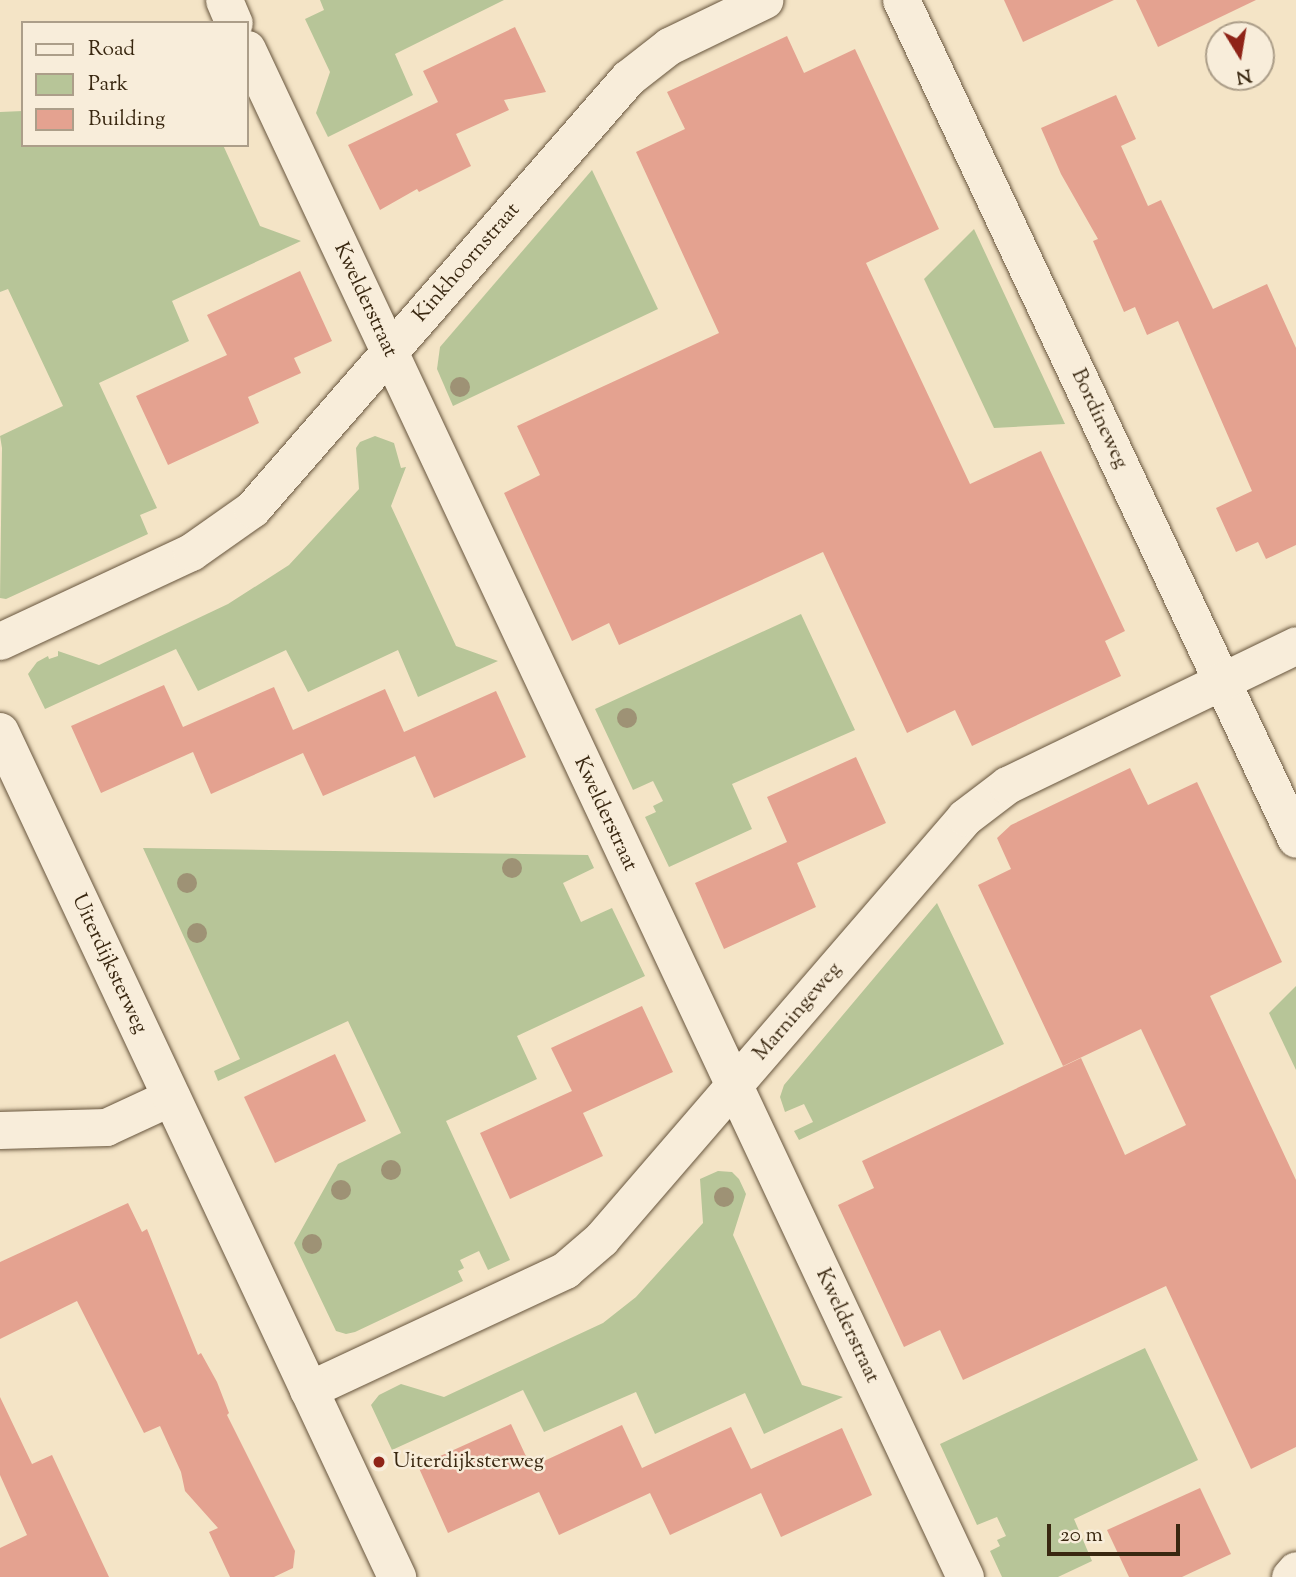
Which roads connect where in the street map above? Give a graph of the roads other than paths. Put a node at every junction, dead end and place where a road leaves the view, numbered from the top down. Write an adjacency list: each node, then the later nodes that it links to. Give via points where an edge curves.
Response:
1 (224, 0): 4 (street)
2 (764, 0): 6 (street, Kinkhoornstraat, via 668,46 628,78)
3 (901, 0): 9 (street, Bordineweg)
4 (233, 21)
5 (248, 51): 6 (street, Kwelderstraat)
6 (390, 352): 7 (street, Kinkhoornstraat, via 252,509 222,533 191,552); 12 (street, Kwelderstraat)
7 (0, 640)
8 (1296, 645): 9 (street, Marningeweg)
9 (1222, 680): 11 (street, Bordineweg); 12 (street, Marningeweg, via 1007,785 965,817)
10 (0, 732): 13 (street, Uiterdijksterweg)
11 (1296, 839)
12 (734, 1086): 15 (street, Marningeweg, via 601,1239 565,1270); 18 (street, Kwelderstraat)
13 (171, 1097): 14 (street, via 106,1127); 15 (street, Uiterdijksterweg)
14 (0, 1130)
15 (308, 1390): 17 (street, Uiterdijksterweg)
16 (1296, 1570): 19 (street)
17 (395, 1576)
18 (965, 1577)
19 (1290, 1577)

